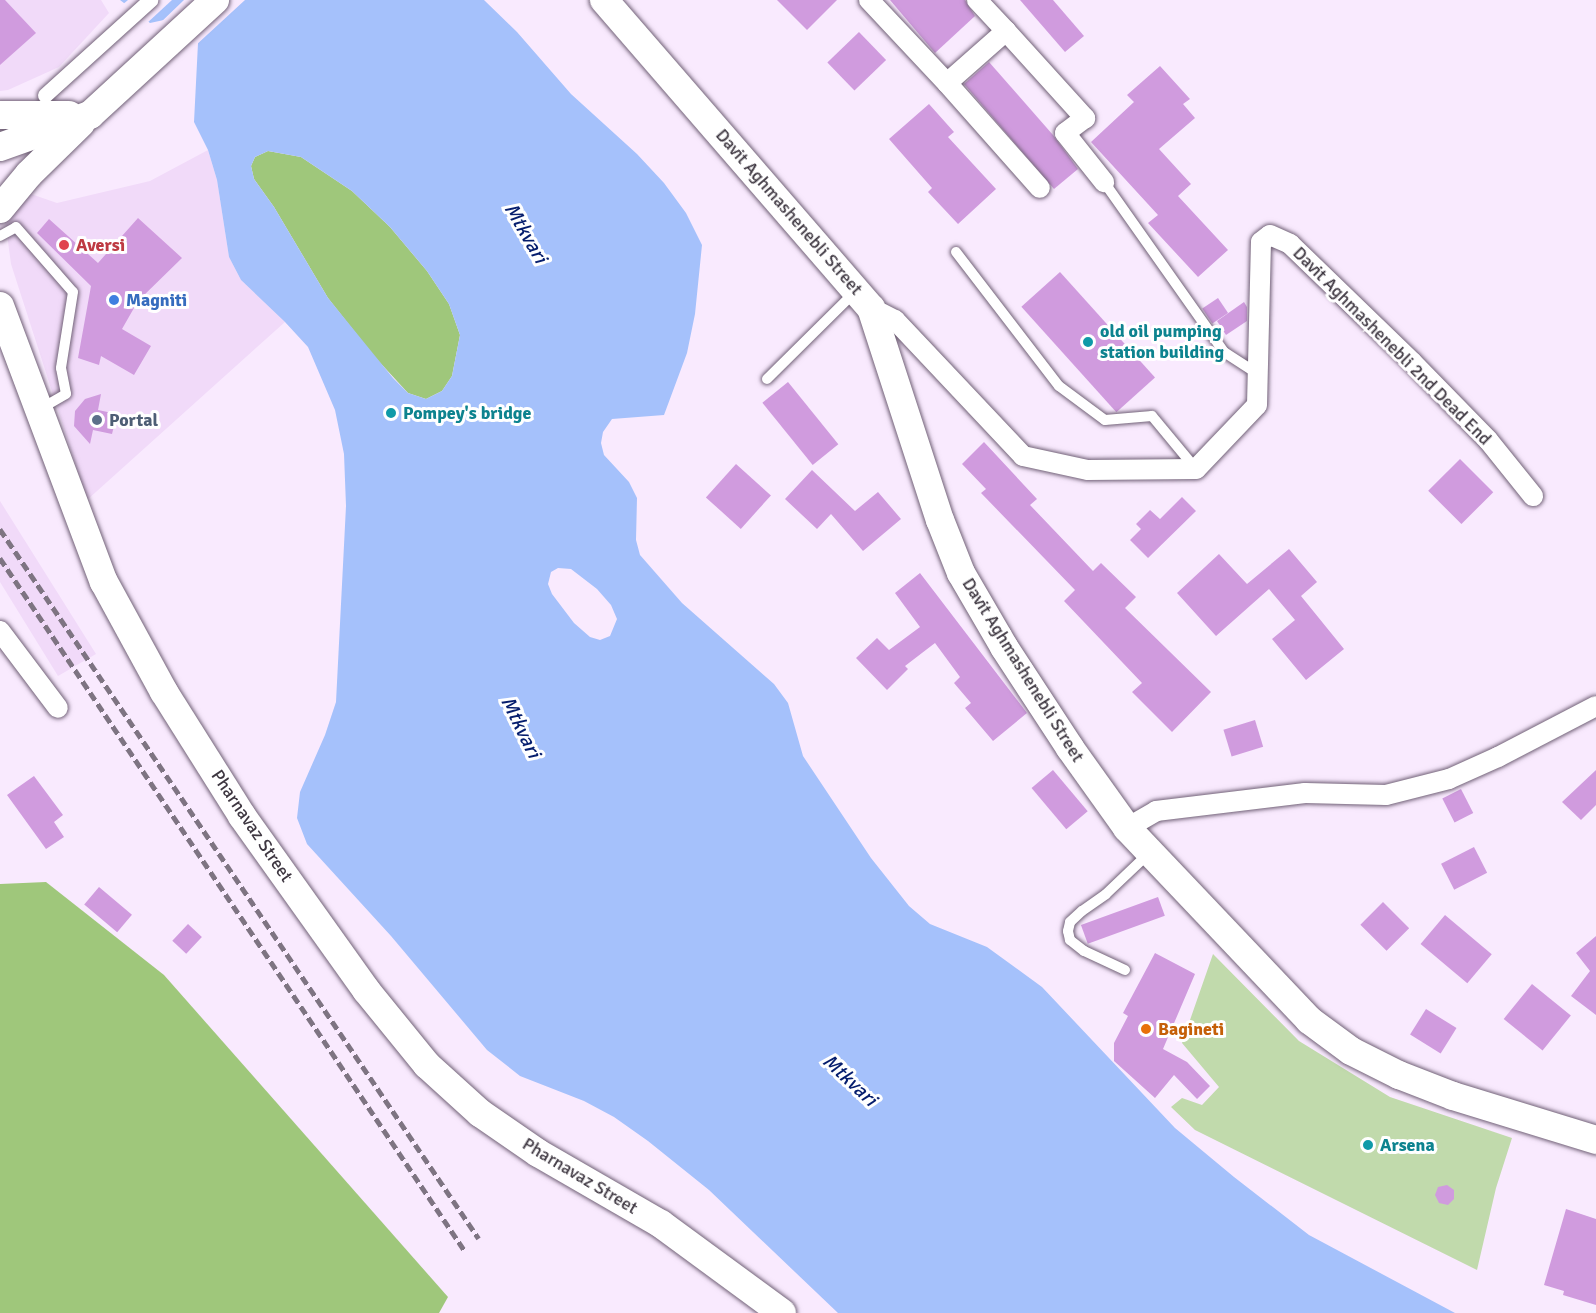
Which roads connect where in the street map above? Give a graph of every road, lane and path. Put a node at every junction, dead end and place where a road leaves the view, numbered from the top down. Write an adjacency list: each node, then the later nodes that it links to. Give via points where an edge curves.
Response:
1 (150, 0): 8 (street)
2 (215, 0): 9 (main road)
3 (604, 0): 19 (main road, Davit Aghmashenebli Street)
4 (869, 0): 7 (street)
5 (977, 0): 6 (street)
6 (1006, 31): 7 (street); 14 (street, via 1085,118 1065,133)
7 (947, 83): 15 (street)
8 (45, 95)
9 (98, 108): 10 (main road); 11 (main road); 16 (main road, via 29,174)
10 (0, 115)
11 (0, 147)
12 (0, 155): 13 (main road)
13 (0, 169)
14 (1104, 182): 21 (lane, via 1224,352)
15 (1040, 188)
16 (0, 209)
17 (0, 236): 23 (lane, via 16,227 74,292 61,368 66,394)
18 (957, 252): 24 (lane, via 1059,386 1105,420 1152,416)
19 (864, 298): 22 (lane); 24 (street, via 895,320 1023,456 1088,470); 29 (main road, Davit Aghmashenebli Street, via 961,573 1070,748)
20 (0, 306): 23 (main road, Pharnavaz Street)
21 (1259, 374): 24 (street, Davit Aghmashenebli 2nd Dead End, via 1257,405); 25 (street, Davit Aghmashenebli 2nd Dead End, via 1261,242 1270,235 1290,244 1412,362 1488,440)
22 (767, 380)
23 (38, 410): 33 (main road, Pharnavaz Street, via 104,582 164,692 242,816 366,990 427,1065 480,1113 538,1153 661,1224)
24 (1196, 469)
25 (1533, 496)
26 (0, 631): 28 (street)
27 (1596, 706): 29 (street, via 1468,770 1386,795 1305,793 1156,811)
28 (58, 708)
29 (1127, 828): 30 (main road, Davit Aghmashenebli Street)
30 (1153, 857): 31 (lane, via 1082,911 1068,931 1070,940 1084,951); 32 (main road, Davit Aghmashenebli Street, via 1309,1020 1351,1051 1453,1096)
31 (1125, 970)
32 (1596, 1140)
33 (782, 1313)

